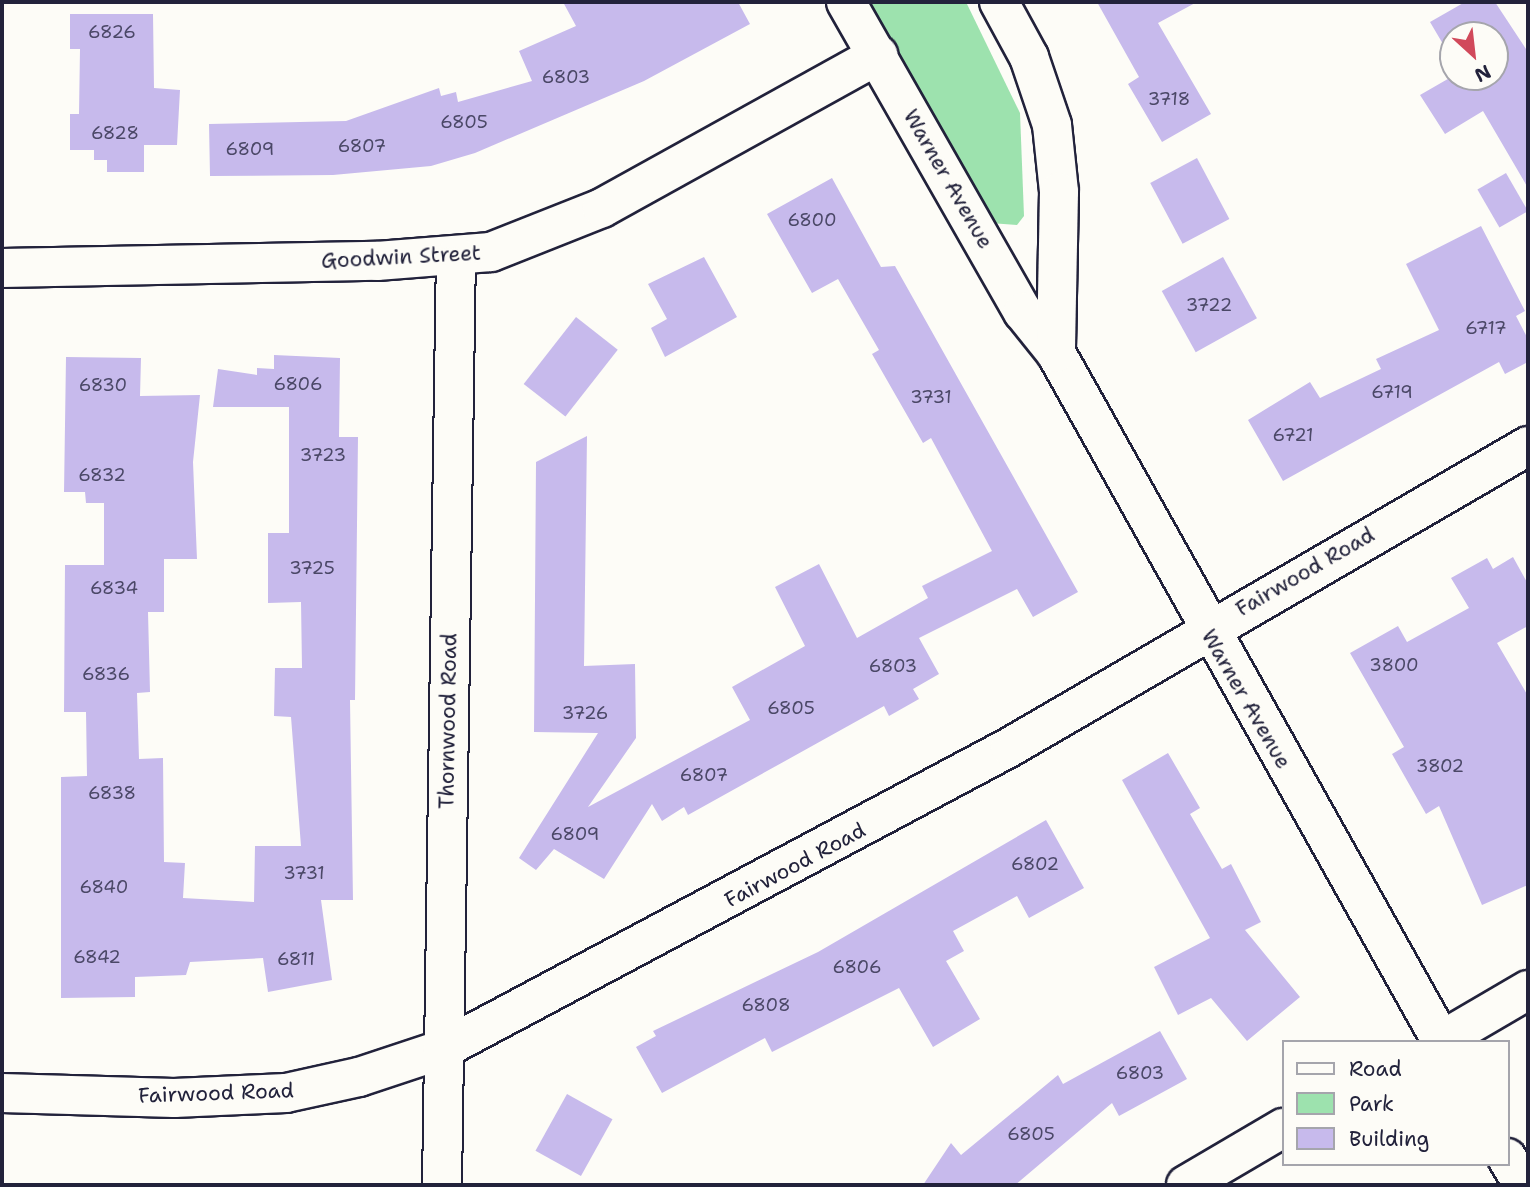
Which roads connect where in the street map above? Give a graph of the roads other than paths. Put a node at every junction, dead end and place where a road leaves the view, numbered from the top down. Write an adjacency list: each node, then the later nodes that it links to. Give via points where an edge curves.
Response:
1 (846, 2): 3 (street, Warner Avenue)
2 (999, 2): 6 (street, Warner Avenue, via 1029,57 1052,125 1059,192)
3 (878, 55): 4 (street, Goodwin Street, via 602,208 534,239); 6 (street, Warner Avenue, via 1023,312)
4 (456, 256): 5 (street, Goodwin Street); 12 (street, Thornwood Road)
5 (2, 268)
6 (1056, 353): 8 (street, Warner Avenue)
7 (1528, 446): 8 (street, Fairwood Road)
8 (1206, 629): 10 (street, Warner Avenue); 12 (street, Fairwood Road, via 1010,747)
9 (1528, 990): 11 (street)
10 (1440, 1040)
11 (1443, 1040)
12 (443, 1049): 13 (street, Fairwood Road, via 359,1077 286,1093 174,1098); 16 (street, Thornwood Road)
13 (2, 1093)
14 (1282, 1129): 17 (street)
15 (1509, 1161): 18 (street)
16 (442, 1185)
17 (1186, 1185)
18 (1523, 1185)

